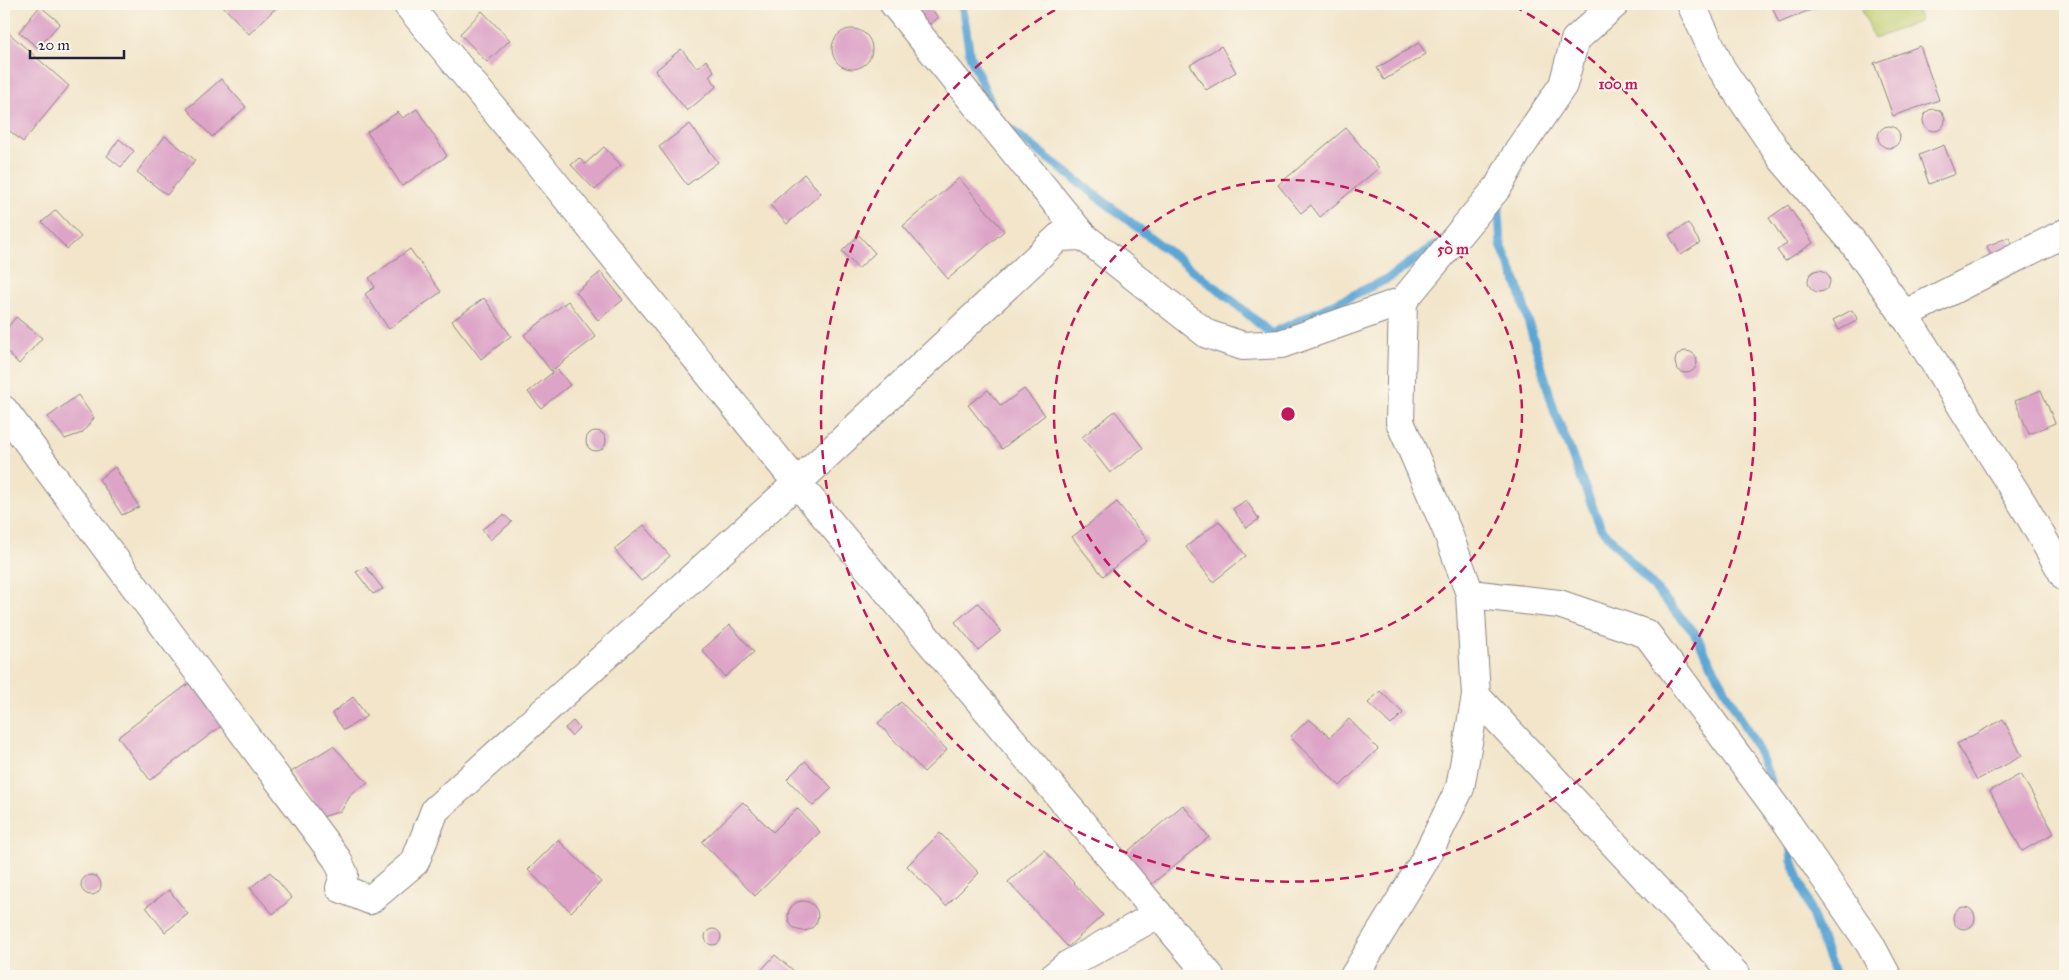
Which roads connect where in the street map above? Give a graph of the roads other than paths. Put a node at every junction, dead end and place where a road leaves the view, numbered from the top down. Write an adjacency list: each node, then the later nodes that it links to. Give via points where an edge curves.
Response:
1 (407, 4): 10 (street)
2 (894, 4): 6 (street)
3 (1615, 4): 7 (street, via 1575,40 1563,85 1498,187)
4 (1691, 4): 8 (street, via 1721,68 1782,159 1852,241)
5 (2065, 233): 8 (street)
6 (1083, 236): 7 (street, via 1207,334 1243,346 1281,344); 10 (street, via 1059,237)
7 (1403, 301): 12 (street, via 1400,422 1448,532)
8 (1904, 315): 11 (street)
9 (4, 410): 10 (street, via 337,859 344,874 340,888 370,900 415,862 435,810)
10 (798, 483): 14 (street)
11 (2065, 577)
12 (1470, 594): 13 (street); 19 (street, via 1559,604 1647,634 1788,824 1870,944)
13 (1476, 696): 17 (street, via 1460,788 1423,863); 18 (street)
14 (1158, 914): 15 (street); 16 (street)
15 (1054, 976)
16 (1210, 976)
17 (1354, 976)
18 (1737, 976)
19 (1887, 976)

